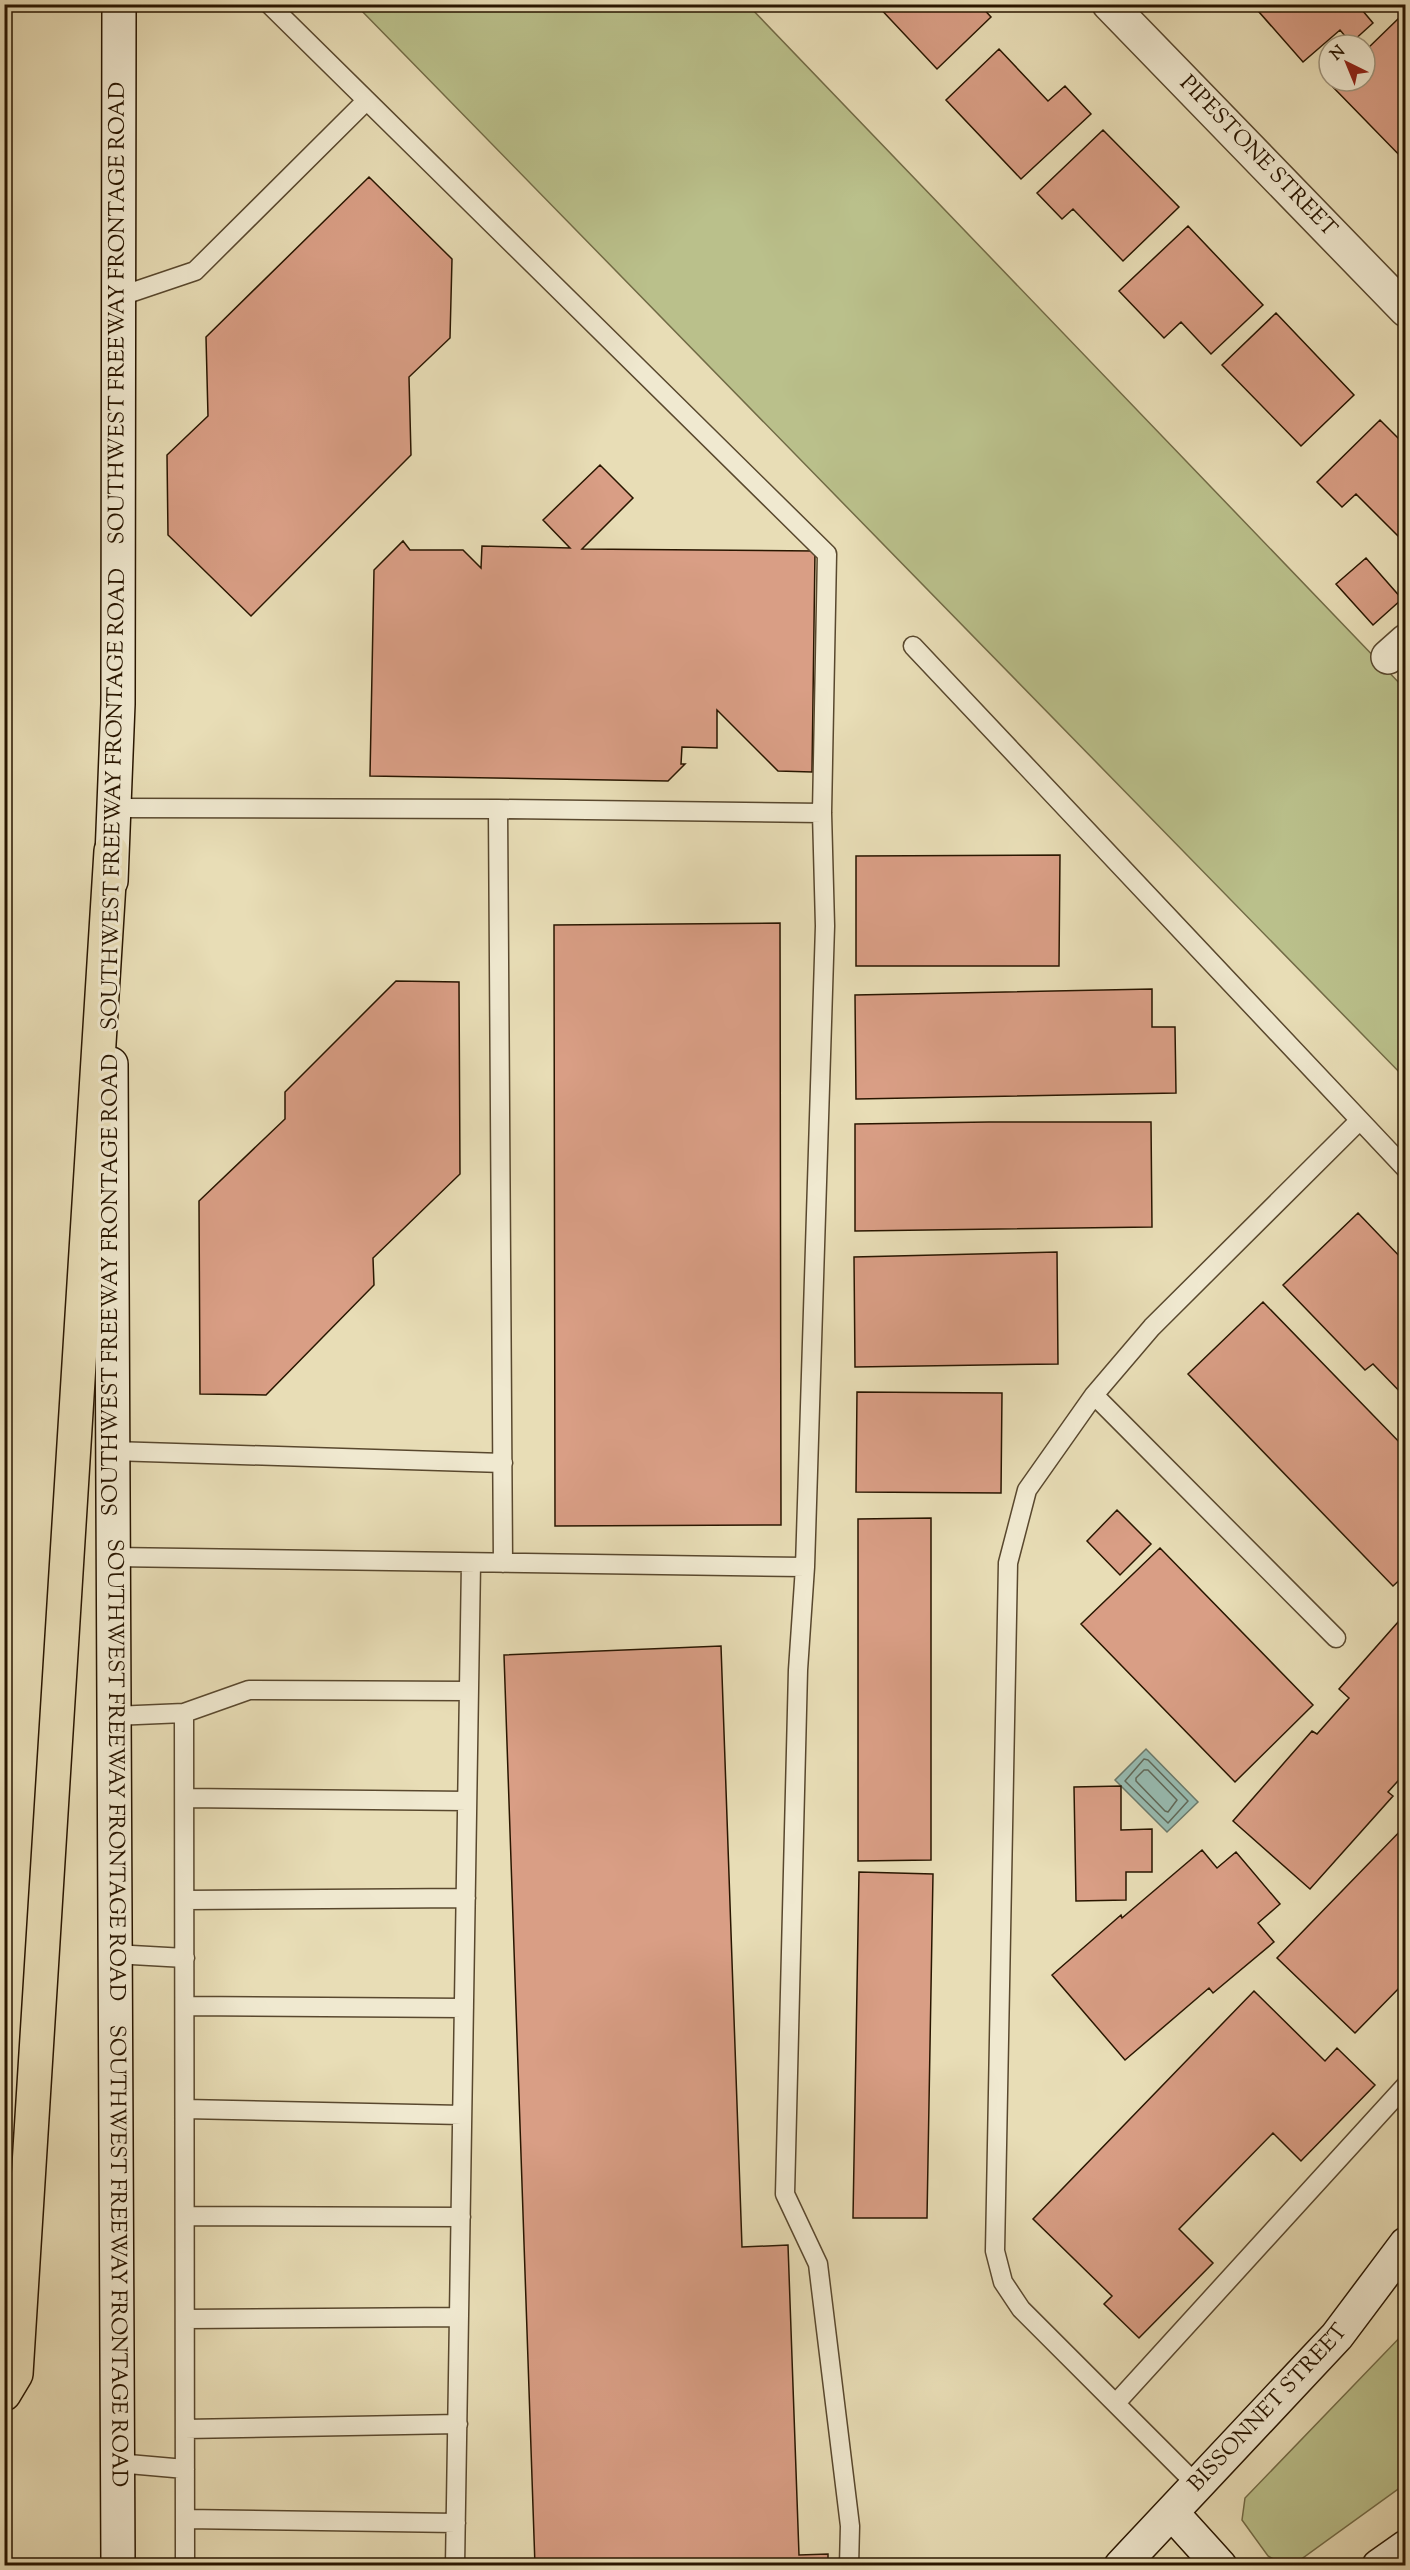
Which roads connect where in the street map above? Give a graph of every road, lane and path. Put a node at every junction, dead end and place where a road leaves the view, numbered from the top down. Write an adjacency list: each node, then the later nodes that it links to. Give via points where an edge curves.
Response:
1 (119, 4): 5 (main road, SOUTHWEST FREEWAY FRONTAGE ROAD)
2 (269, 4): 4 (lane)
3 (1109, 4): 6 (main road, PIPESTONE STREET)
4 (366, 101): 5 (lane, via 195,271); 10 (lane, via 827,554)
5 (118, 297): 8 (main road, SOUTHWEST FREEWAY FRONTAGE ROAD, via 118,704)
6 (1406, 310)
7 (913, 646): 12 (lane)
8 (112, 808): 9 (lane); 11 (main road, SOUTHWEST FREEWAY FRONTAGE ROAD)
9 (498, 808): 10 (lane); 16 (lane)
10 (822, 813): 20 (lane, via 825,926)
11 (111, 851): 15 (main road, SOUTHWEST FREEWAY FRONTAGE ROAD); 43 (highway, via 16,2374)
12 (1359, 1121): 13 (lane); 14 (lane, via 1152,1327)
13 (1406, 1169)
14 (1094, 1395): 21 (lane); 44 (lane, via 1027,1490 1008,1563 995,2251 1003,2282 1022,2309)
15 (112, 1451): 16 (lane); 17 (main road, SOUTHWEST FREEWAY FRONTAGE ROAD)
16 (503, 1463): 19 (lane)
17 (113, 1557): 18 (lane); 24 (main road, SOUTHWEST FREEWAY FRONTAGE ROAD)
18 (471, 1563): 19 (lane); 22 (lane)
19 (503, 1563): 20 (lane)
20 (805, 1568): 57 (lane, via 798,1670 785,2194 818,2264 850,2526)
21 (1336, 1638)
22 (469, 1691): 23 (lane, via 249,1690); 26 (lane)
23 (184, 1713): 24 (lane); 25 (lane)
24 (114, 1716): 29 (main road, SOUTHWEST FREEWAY FRONTAGE ROAD)
25 (184, 1798): 26 (lane); 28 (lane)
26 (467, 1802): 27 (lane)
27 (466, 1898): 28 (lane); 32 (lane)
28 (185, 1900): 30 (lane)
29 (114, 1954): 30 (lane); 47 (main road, SOUTHWEST FREEWAY FRONTAGE ROAD)
30 (185, 1958): 31 (lane)
31 (185, 2006): 32 (lane); 34 (lane)
32 (464, 2008): 35 (lane)
33 (1406, 2085): 44 (lane)
34 (185, 2109): 35 (lane); 36 (lane)
35 (462, 2115): 37 (lane)
36 (185, 2216): 37 (lane); 41 (lane)
37 (461, 2217): 40 (lane)
38 (1406, 2244): 42 (main road, BISSONNET STREET)
39 (1406, 2278): 42 (main road)
40 (459, 2317): 41 (lane); 45 (lane)
41 (185, 2319): 46 (lane)
42 (1337, 2336): 49 (main road, BISSONNET STREET)
43 (4, 2394)
44 (1116, 2403): 49 (lane)
45 (458, 2424): 46 (lane); 52 (lane)
46 (185, 2429): 48 (lane)
47 (117, 2463): 48 (lane); 54 (main road, SOUTHWEST FREEWAY FRONTAGE ROAD)
48 (185, 2469): 51 (lane)
49 (1198, 2486): 50 (main road, BISSONNET STREET)
50 (1172, 2513): 58 (main road, BISSONNET STREET); 59 (main road)
51 (185, 2519): 52 (lane); 55 (lane)
52 (456, 2523): 56 (lane)
53 (1406, 2547): 60 (main road)
54 (118, 2565)
55 (185, 2565)
56 (455, 2565)
57 (849, 2565)
58 (1121, 2565)
59 (1220, 2565)
60 (1379, 2565)

